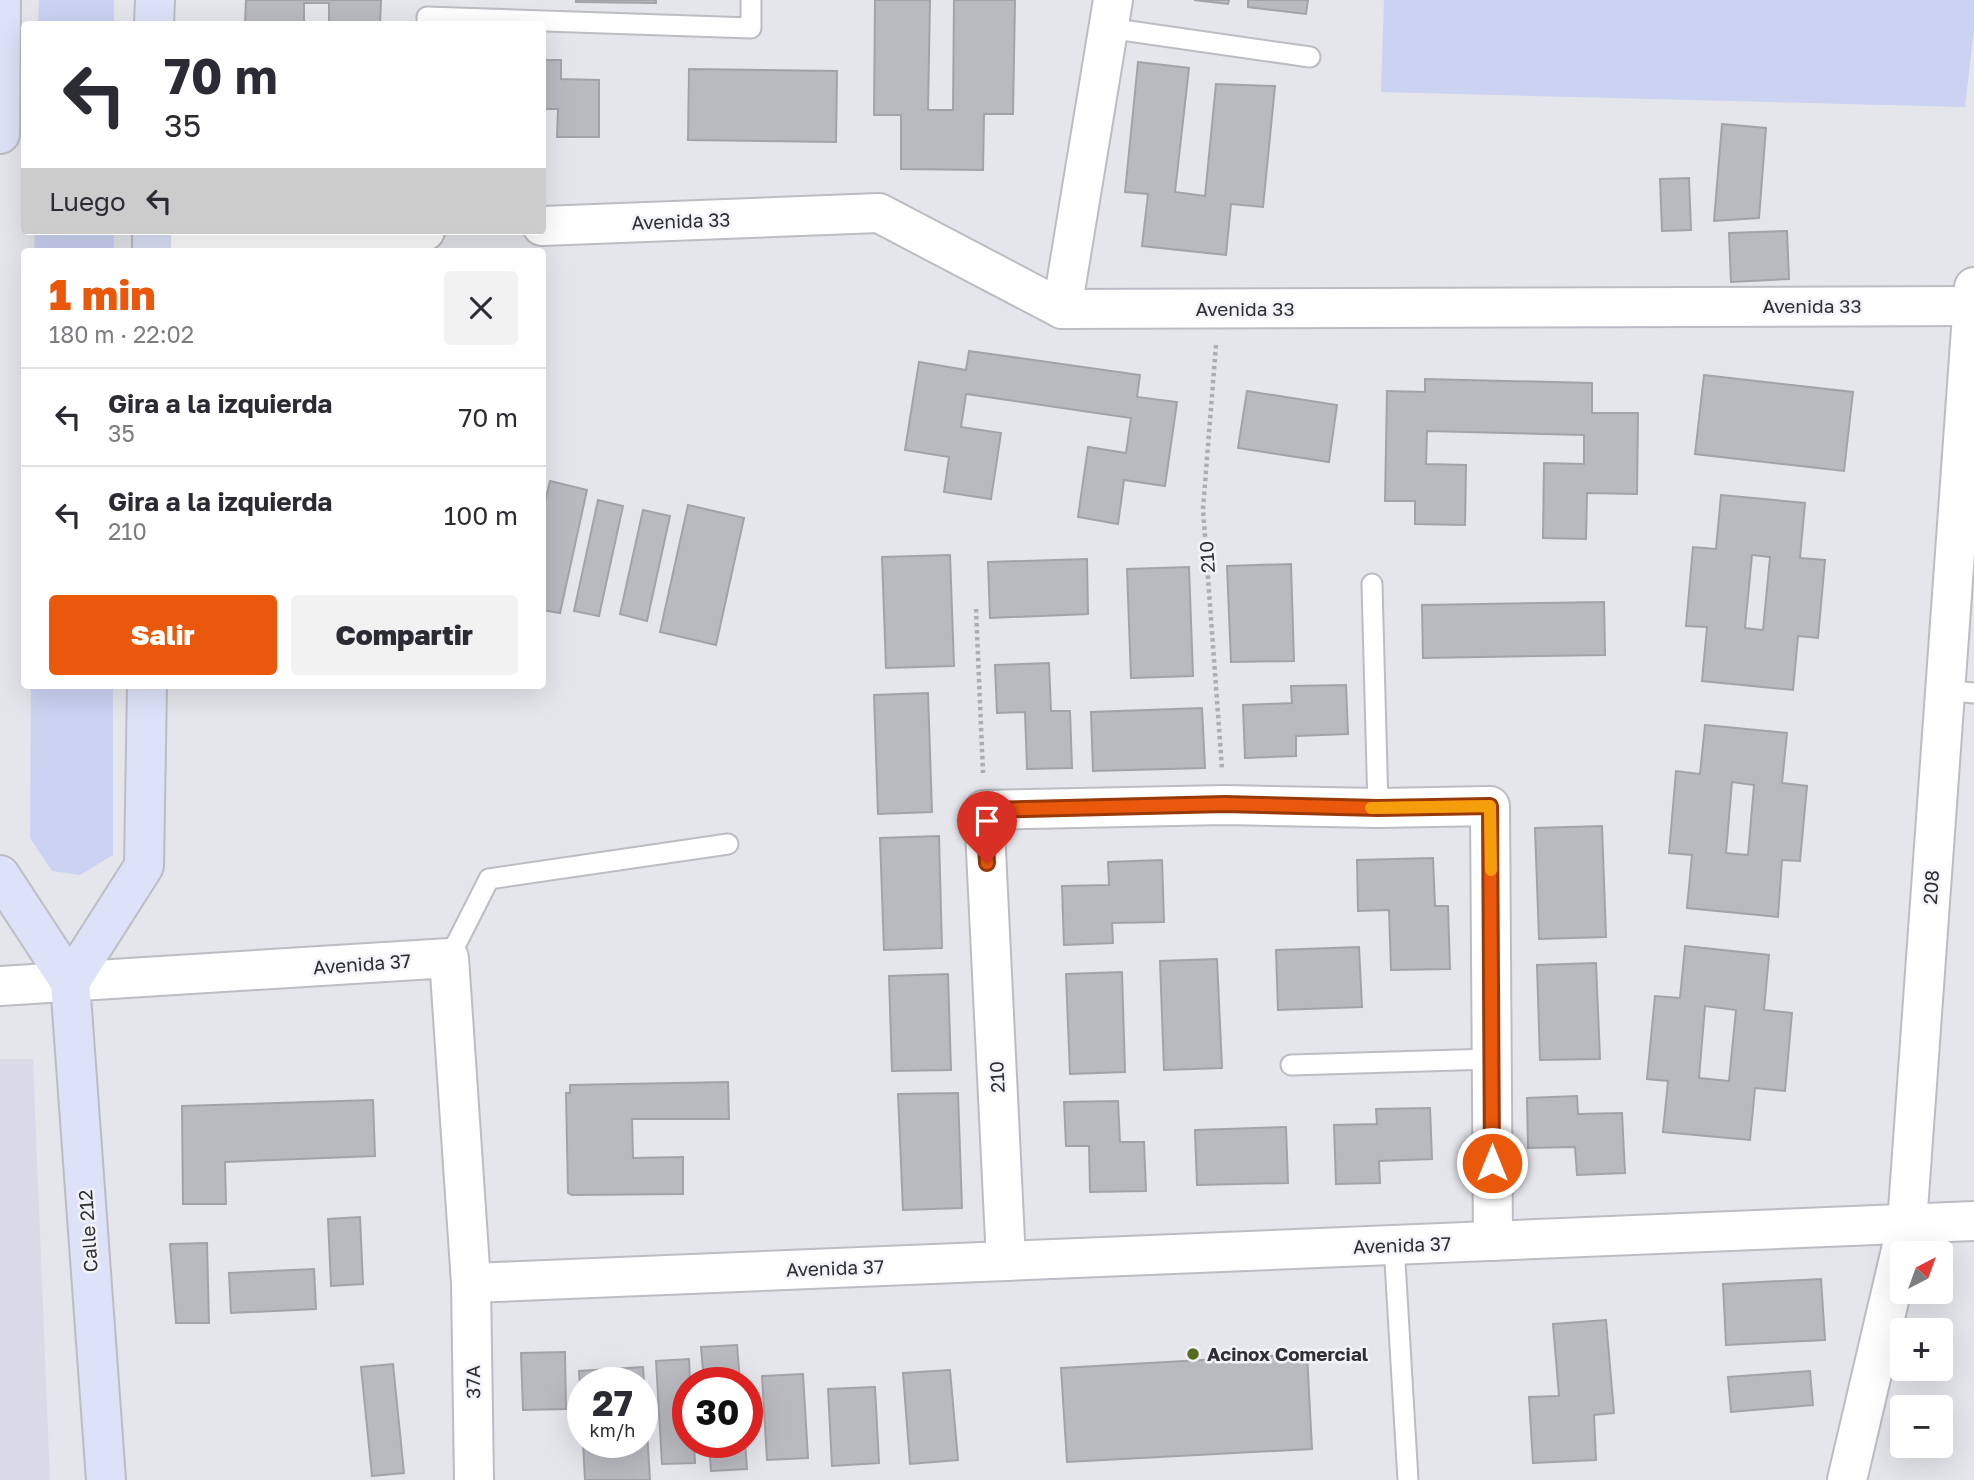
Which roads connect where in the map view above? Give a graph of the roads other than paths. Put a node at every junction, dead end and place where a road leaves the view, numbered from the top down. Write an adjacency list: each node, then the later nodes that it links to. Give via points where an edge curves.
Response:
1 (1, 0): 10 (street)
2 (155, 0): 5 (street)
3 (751, 0): 8 (lane, via 751,28)
4 (1111, 14): 9 (lane); 15 (street)
5 (154, 21)
6 (427, 21): 7 (lane)
7 (524, 21)
8 (546, 22)
9 (1310, 57)
10 (0, 134)
11 (546, 226): 15 (street, Avenida 33, via 879,213)
12 (323, 235): 13 (street)
13 (152, 242)
14 (1973, 296): 15 (street, Avenida 33); 18 (street, 208)
15 (1062, 309)
16 (1372, 584): 19 (lane)
17 (147, 689): 23 (street, via 144,866)
18 (1959, 691): 28 (street, 208)
19 (1378, 808): 25 (street, via 1490,806); 31 (street, 210, via 1225,804 984,810)
20 (727, 844): 22 (lane, via 489,879)
21 (0, 875): 23 (street, Calle 212)
22 (449, 958): 23 (street, Avenida 37); 32 (street)
23 (70, 982): 24 (street, Avenida 37); 33 (street, Calle 212)
24 (0, 986)
25 (1492, 1059): 26 (lane); 29 (street)
26 (1291, 1065)
27 (1974, 1221): 28 (street, Avenida 37)
28 (1907, 1224): 29 (street, Avenida 37); 36 (street, 208)
29 (1493, 1241): 30 (street, Avenida 37)
30 (1394, 1245): 31 (street, Avenida 37); 35 (lane)
31 (1006, 1261): 32 (street, Avenida 37)
32 (471, 1283): 34 (street, 37A)
33 (106, 1480)
34 (474, 1480)
35 (1408, 1480)
36 (1847, 1480)

